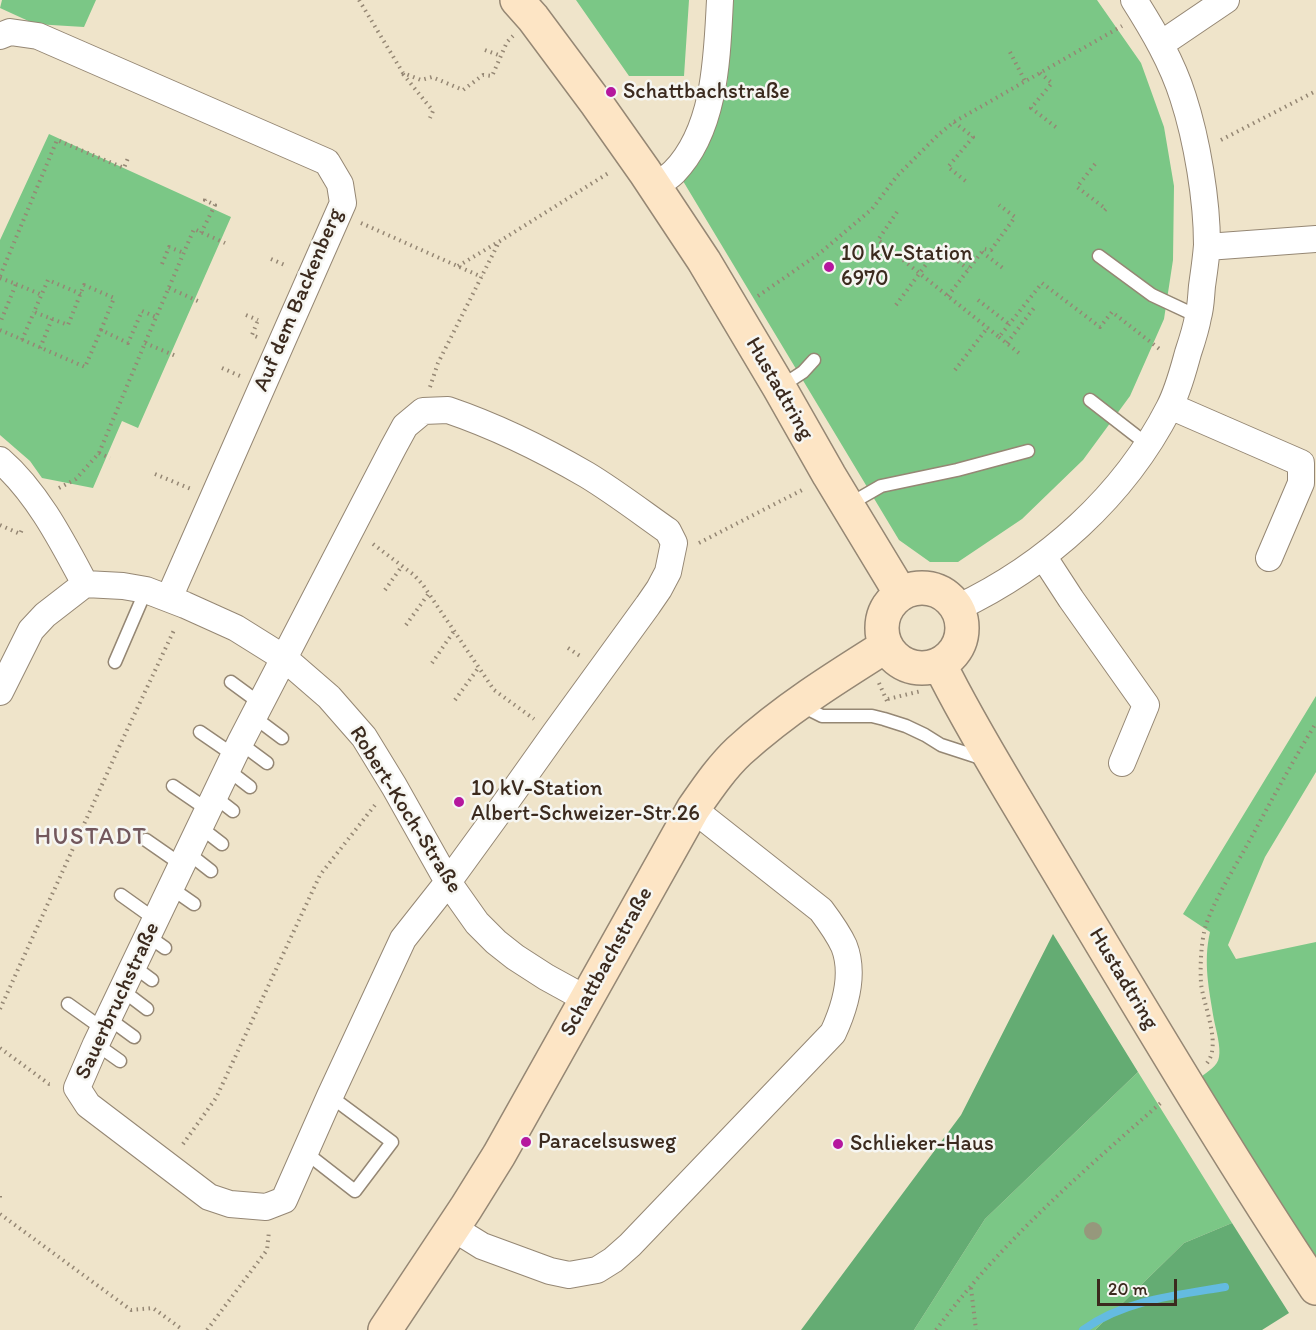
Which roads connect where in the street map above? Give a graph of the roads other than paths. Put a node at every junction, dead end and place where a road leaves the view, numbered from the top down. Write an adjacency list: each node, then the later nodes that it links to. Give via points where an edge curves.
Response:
1 (720, 0): 7 (street, via 715,76 702,128 673,173)
2 (1226, 0): 6 (street)
3 (1138, 7): 6 (street)
4 (525, 9): 7 (street, Hustadtring)
5 (0, 36): 24 (street, Auf dem Backenberg, via 10,32 38,36 327,162 340,184 343,203)
6 (1161, 44): 9 (street, via 1183,96 1197,150)
7 (645, 173): 13 (street, Hustadtring, via 704,261)
8 (1316, 238): 9 (street)
9 (1207, 247): 11 (street)
10 (1100, 256): 11 (lane, via 1152,295)
11 (1199, 317): 15 (street)
12 (814, 360): 13 (lane)
13 (779, 387): 19 (street, Hustadtring)
14 (1090, 400): 16 (lane)
15 (1170, 406): 16 (street); 21 (street, via 1301,463 1301,483)
16 (1148, 445): 20 (street, via 1107,498)
17 (1028, 451): 19 (lane, via 881,486)
18 (0, 460): 22 (street, via 18,477 60,536)
19 (847, 506): 23 (street, Hustadtring)
20 (1043, 556): 25 (street, via 983,596); 39 (street, via 1146,705)
21 (1269, 558)
22 (85, 584): 24 (street, Robert-Koch-Straße, via 123,586); 31 (street, via 31,630)
23 (901, 594): 25 (street, via 928,588 945,595); 26 (street, via 885,613 882,630)
24 (167, 598): 27 (street, Robert-Koch-Straße, via 236,628); 28 (lane)
25 (957, 608): 29 (street, via 962,636 954,653)
26 (886, 646): 29 (street, via 909,666 930,668); 32 (street, Schattbachstraße)
27 (284, 658): 33 (street, Sauerbruchstraße); 48 (street, Robert-Koch-Straße, via 329,697 364,737); 48 (street, Sauerbruchstraße, via 405,426 423,411 448,410 512,436 588,476 668,531 674,543 669,572 659,589)
28 (115, 662)
29 (940, 664): 37 (street, Hustadtring)
30 (231, 682): 33 (lane)
31 (0, 692)
32 (798, 704): 37 (lane, via 822,716 884,719 941,745); 42 (street, Schattbachstraße, via 738,752)
33 (257, 710): 35 (lane); 36 (street, Sauerbruchstraße)
34 (200, 732): 36 (lane)
35 (282, 738)
36 (234, 756): 38 (lane); 41 (lane); 43 (street, Sauerbruchstraße)
37 (993, 762): 63 (street, Hustadtring, via 1185,1081)
38 (267, 763)
39 (1122, 763)
40 (173, 786): 43 (lane)
41 (250, 787)
42 (693, 809): 54 (street, Schattbachstraße); 62 (street, via 821,910 835,928 844,947 848,981 844,1006 833,1033 630,1245 597,1270 569,1275 550,1271 482,1246)
43 (214, 811): 45 (lane); 46 (street, Sauerbruchstraße)
44 (146, 840): 46 (lane)
45 (222, 844)
46 (185, 859): 47 (lane); 49 (street, Sauerbruchstraße)
47 (211, 871)
48 (448, 882): 54 (street, Robert-Koch-Straße, via 496,942); 60 (street, via 402,939)
49 (171, 888): 51 (lane); 52 (street, Sauerbruchstraße)
50 (122, 895): 52 (lane)
51 (194, 904)
52 (156, 935): 53 (street, Sauerbruchstraße, via 143,973)
53 (122, 990): 56 (lane); 57 (street, Sauerbruchstraße)
54 (586, 999): 62 (street, Schattbachstraße, via 499,1155)
55 (68, 1004): 57 (lane)
56 (147, 1009)
57 (102, 1030): 58 (lane); 59 (lane); 61 (street, Sauerbruchstraße, via 77,1088 88,1105 209,1197 230,1204 266,1207 284,1200)
58 (134, 1037)
59 (120, 1061)
60 (330, 1096): 61 (street); 61 (lane, via 392,1142 355,1191)
61 (305, 1152)
62 (453, 1228): 64 (street, Schattbachstraße)
63 (1316, 1288)
64 (385, 1330)

